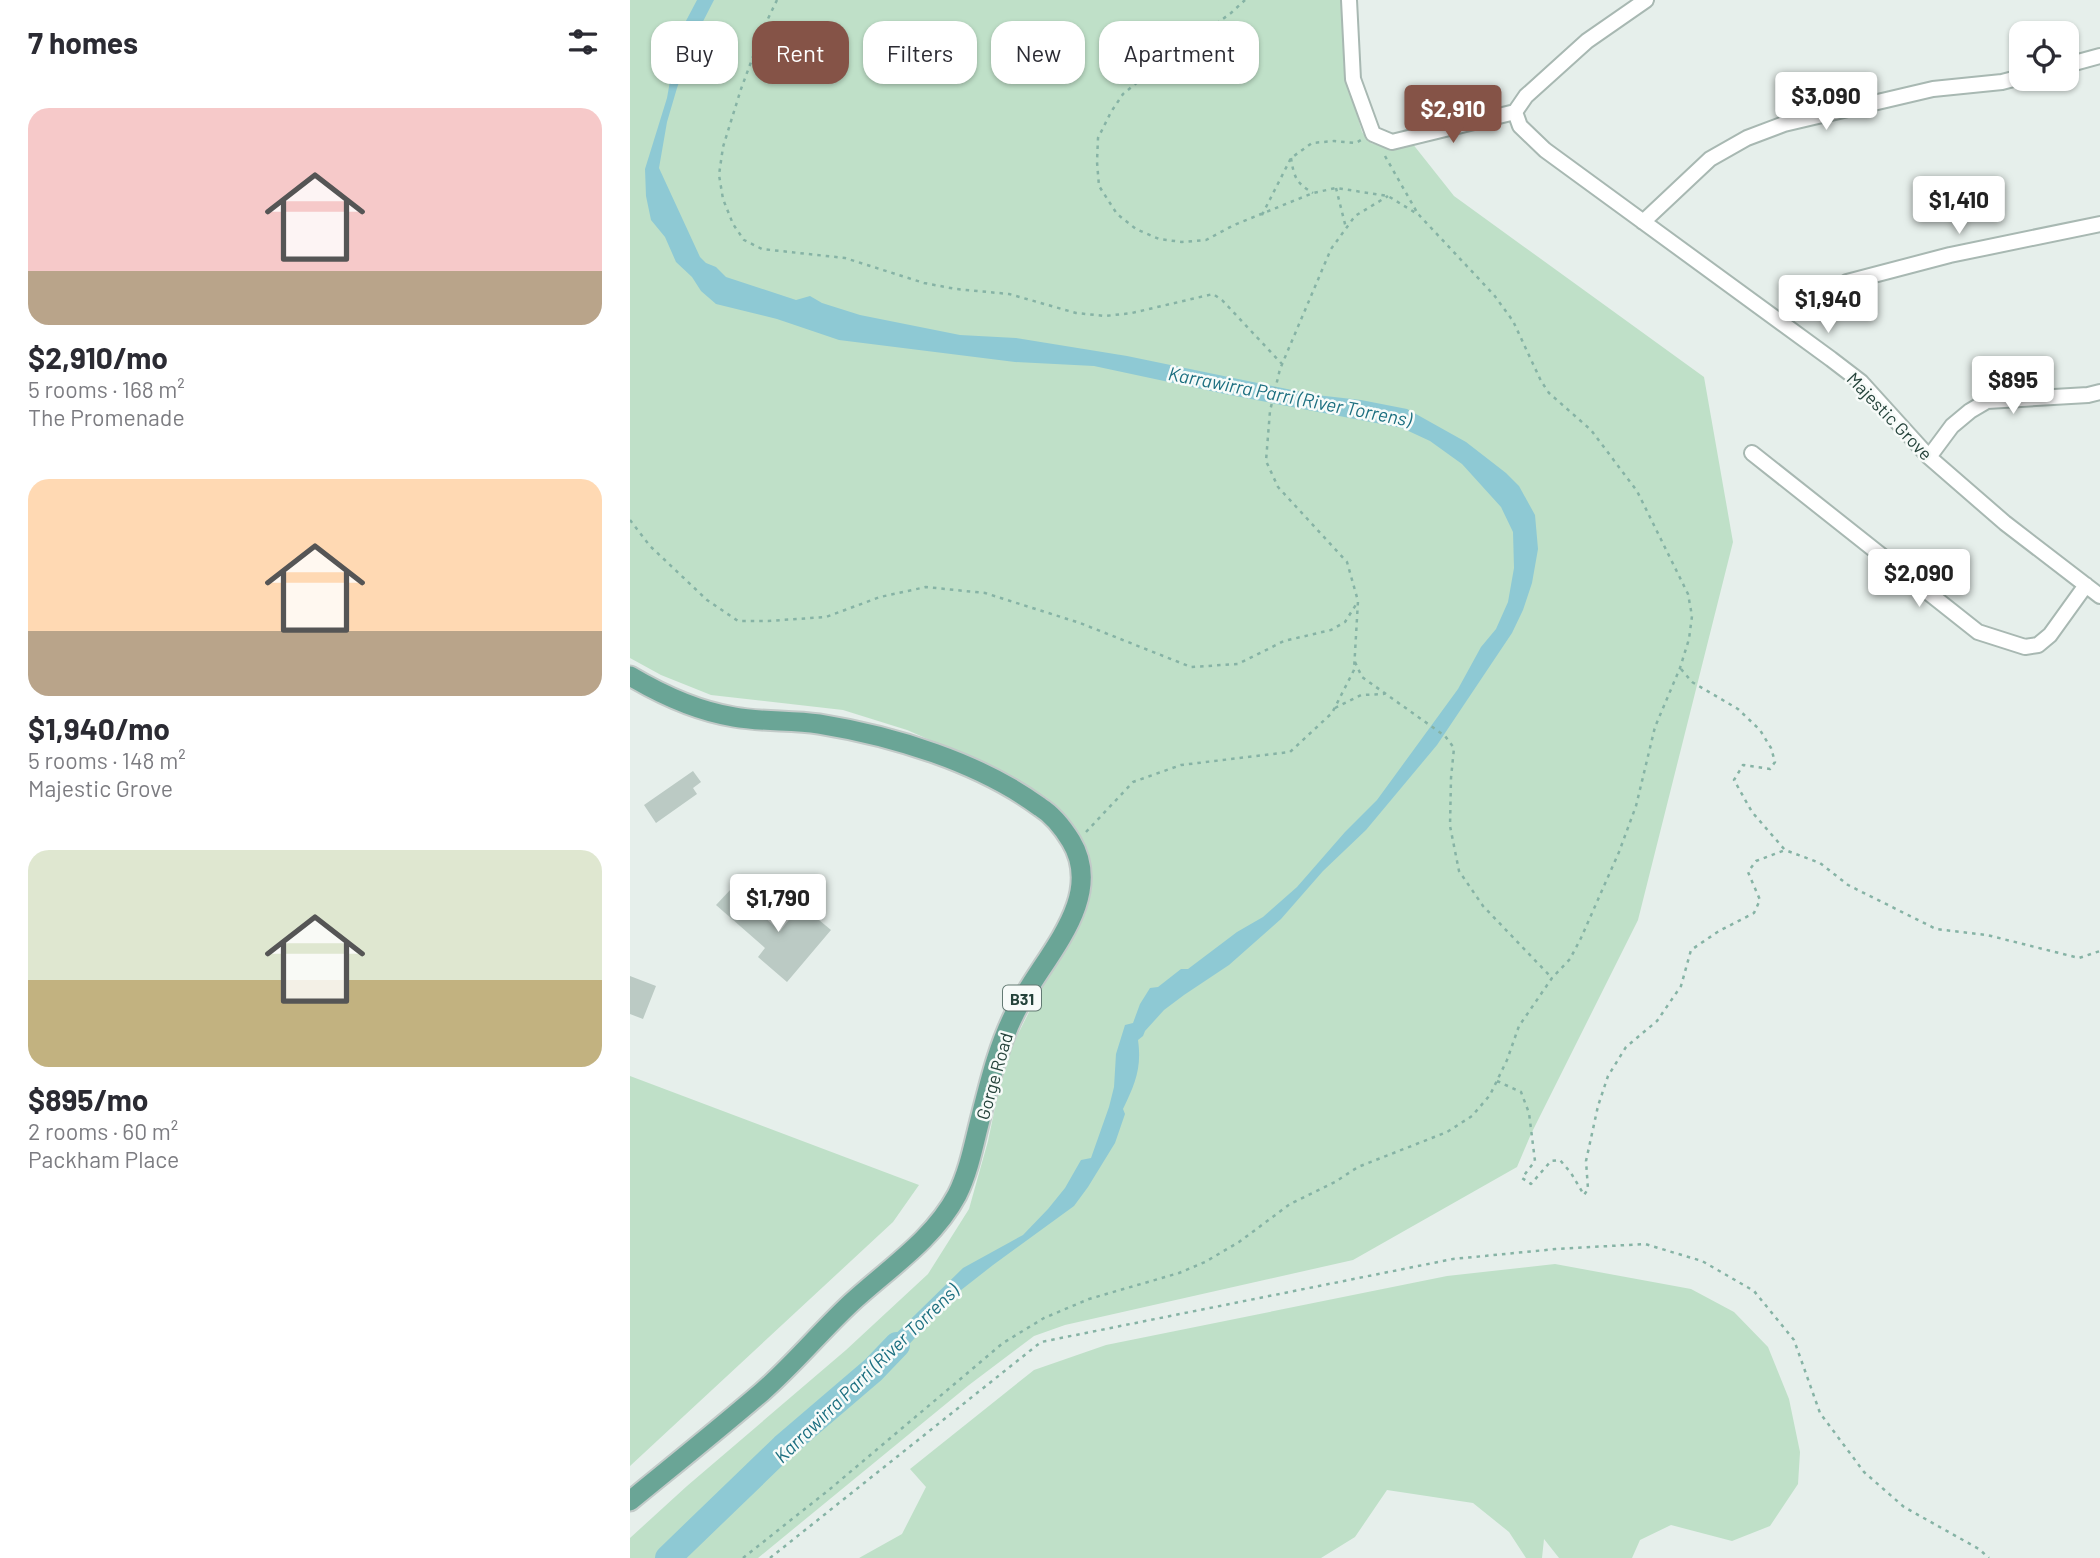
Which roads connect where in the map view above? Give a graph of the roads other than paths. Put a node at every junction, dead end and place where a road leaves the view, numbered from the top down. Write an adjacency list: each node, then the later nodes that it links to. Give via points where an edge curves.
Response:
1 (1349, 0): 6 (street, via 1353,79 1373,134 1392,142)
2 (1646, 0): 6 (street, via 1587,41 1525,96)
3 (2100, 56): 4 (street)
4 (2079, 62)
5 (2009, 80): 7 (street, via 1933,89 1784,124 1747,138 1710,159)
6 (1515, 112): 7 (street, Majestic Grove, via 1520,126 1545,150)
7 (1643, 222): 12 (street, Majestic Grove, via 1861,382)
8 (2100, 225): 9 (street, via 1950,255 1847,282)
9 (1835, 290)
10 (2100, 392): 12 (street, via 1987,401 1952,426)
11 (1752, 453): 13 (street, via 1978,632 2025,647 2038,645)
12 (1929, 457): 13 (street, Majestic Grove)
13 (2086, 585): 14 (street, Majestic Grove)
14 (2100, 596)
15 (630, 676): 16 (main road, Gorge Road / B31, via 678,702 706,711 856,730 938,755 1044,809 1074,845 1082,877 1081,894 1069,924 1009,1023 968,1168 942,1218 763,1391)
16 (630, 1502)

